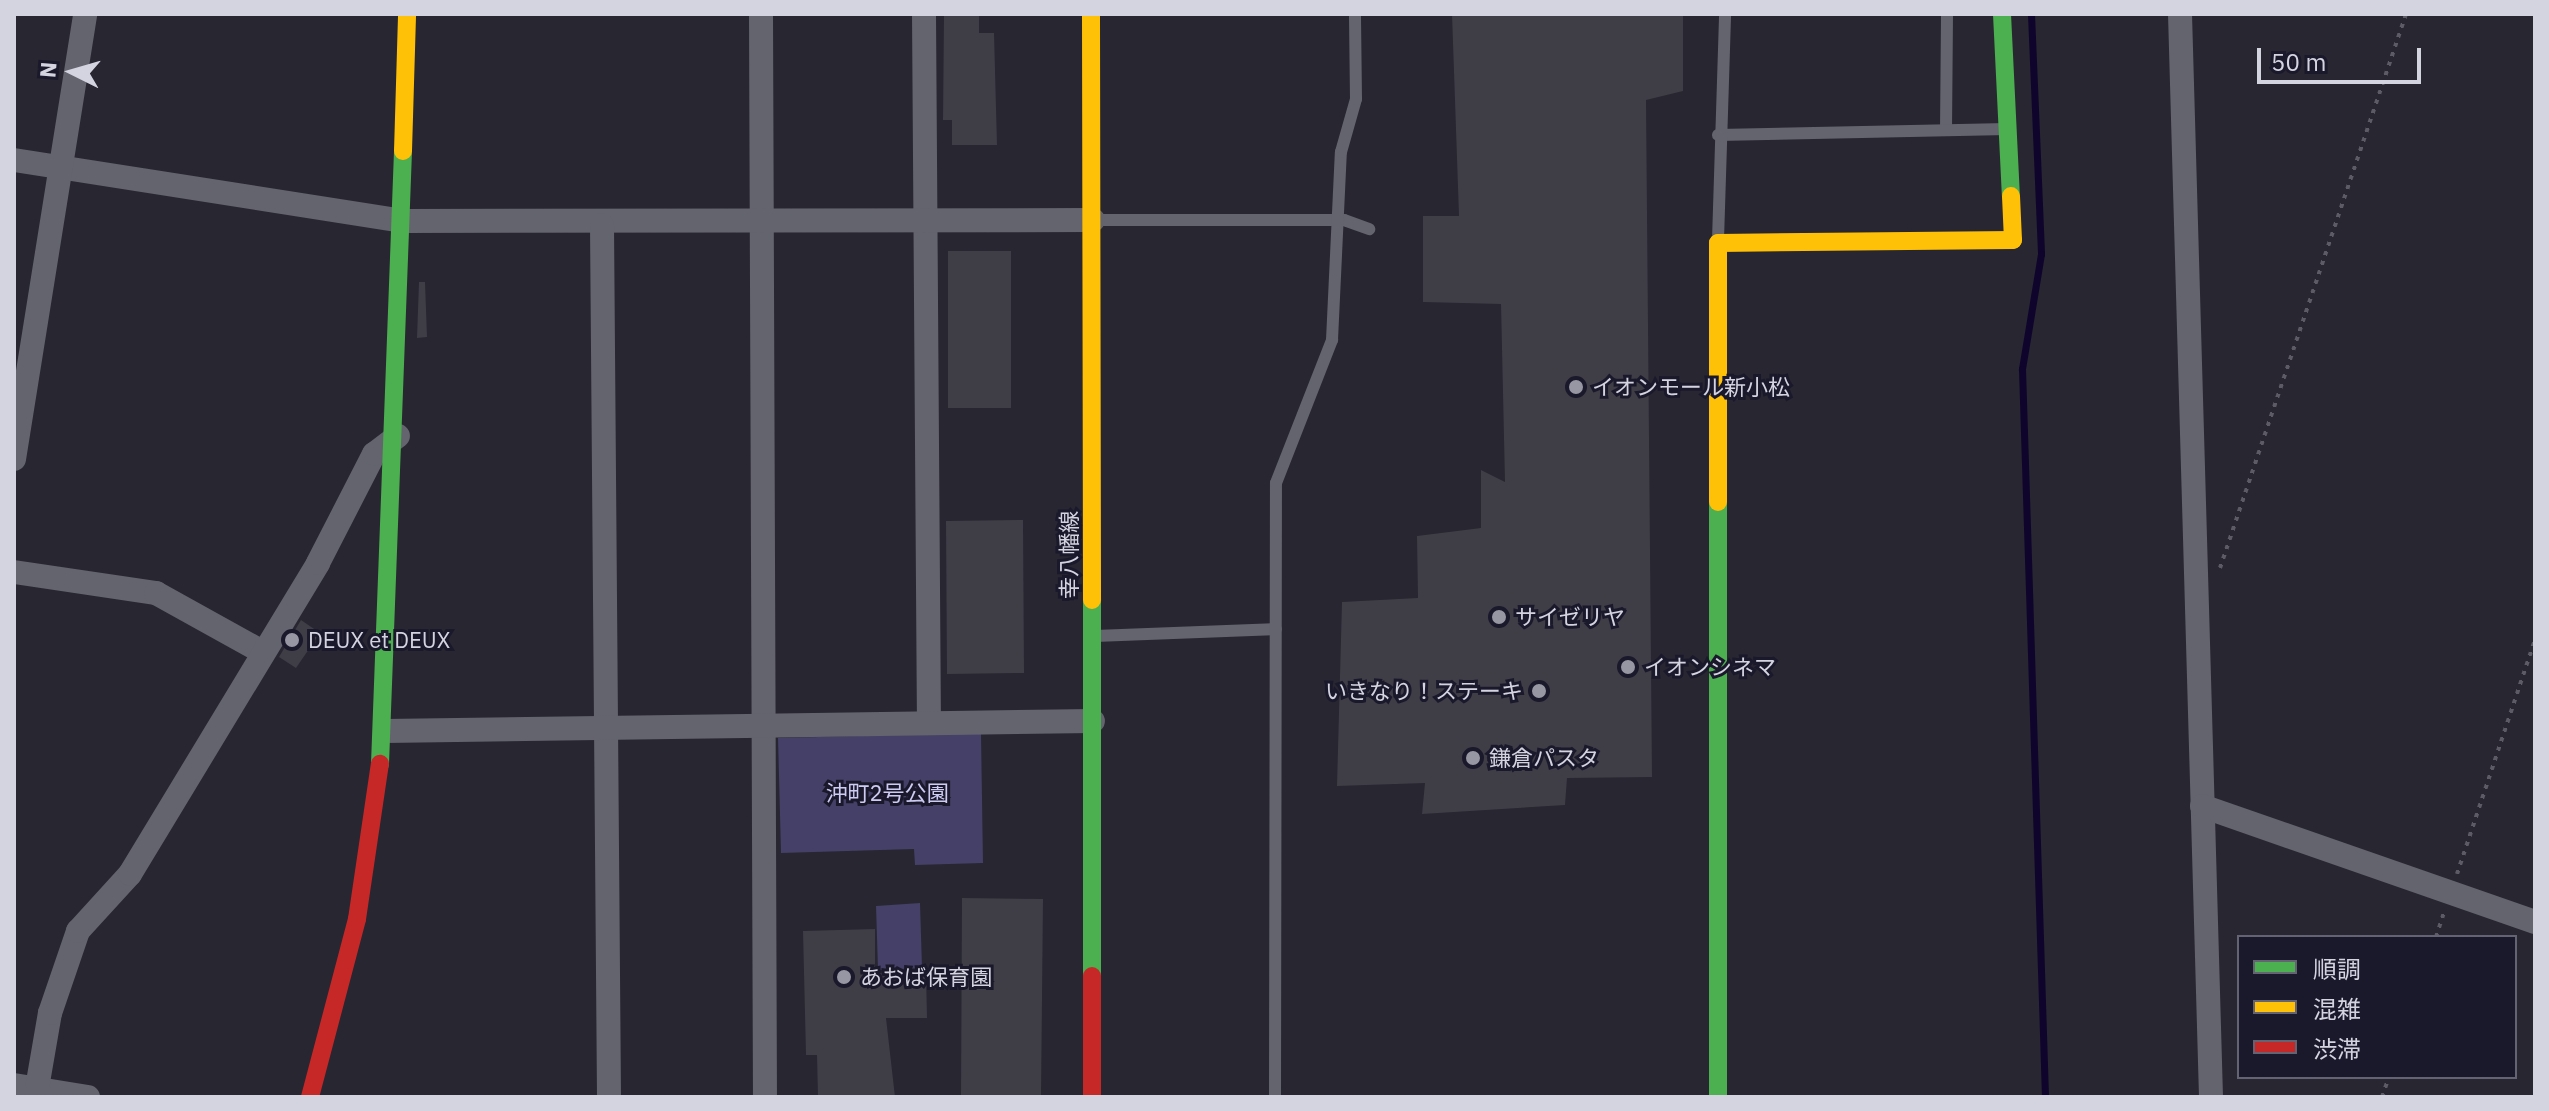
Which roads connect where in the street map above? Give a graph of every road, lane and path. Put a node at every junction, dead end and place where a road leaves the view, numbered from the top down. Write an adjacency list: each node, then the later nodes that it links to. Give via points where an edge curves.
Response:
1 (85, 14): 16 (street)
2 (407, 14): 19 (street)
3 (761, 14): 21 (street)
4 (924, 14): 20 (street)
5 (1091, 14): 17 (street, 幸八幡線)
6 (1355, 14): 18 (lane, via 1356,99 1341,152)
7 (1725, 14): 14 (lane)
8 (1947, 14): 13 (lane)
9 (2002, 14): 12 (street)
10 (2180, 14): 38 (street)
11 (2406, 14): 28 (path)
12 (2007, 129): 13 (lane); 24 (street, via 2013,240)
13 (1946, 130): 14 (lane)
14 (1718, 135): 24 (lane)
15 (14, 160): 16 (street)
16 (61, 167): 19 (street); 26 (street)
17 (1093, 220): 18 (lane); 20 (street); 30 (street, 幸八幡線)
18 (1344, 220): 23 (lane); 29 (lane, via 1332,340 1276,483)
19 (402, 221): 22 (street); 25 (street)
20 (925, 221): 21 (street); 34 (street)
21 (760, 223): 22 (street); 36 (street)
22 (602, 225): 35 (street)
23 (1369, 229)
24 (1718, 243): 48 (street)
25 (398, 436): 32 (street, via 374,454 318,563); 37 (street)
26 (14, 459)
27 (14, 572): 32 (street, via 156,593)
28 (2218, 575)
29 (1276, 629): 30 (lane); 47 (lane)
30 (1093, 636): 33 (street, 幸八幡線)
31 (2535, 640): 39 (path)
32 (259, 650): 41 (street, via 130,874 78,931)
33 (1093, 721): 34 (street); 46 (street, 幸八幡線)
34 (929, 723): 36 (street)
35 (607, 729): 36 (street); 37 (street); 44 (street)
36 (764, 729): 45 (street)
37 (385, 731): 43 (street, via 357,919)
38 (2202, 806): 39 (street); 49 (street)
39 (2451, 892): 40 (street)
40 (2535, 922)
41 (25, 1086): 42 (street)
42 (79, 1096)
43 (310, 1097)
44 (609, 1097)
45 (765, 1097)
46 (1092, 1097)
47 (1275, 1097)
48 (1718, 1097)
49 (2211, 1097)

